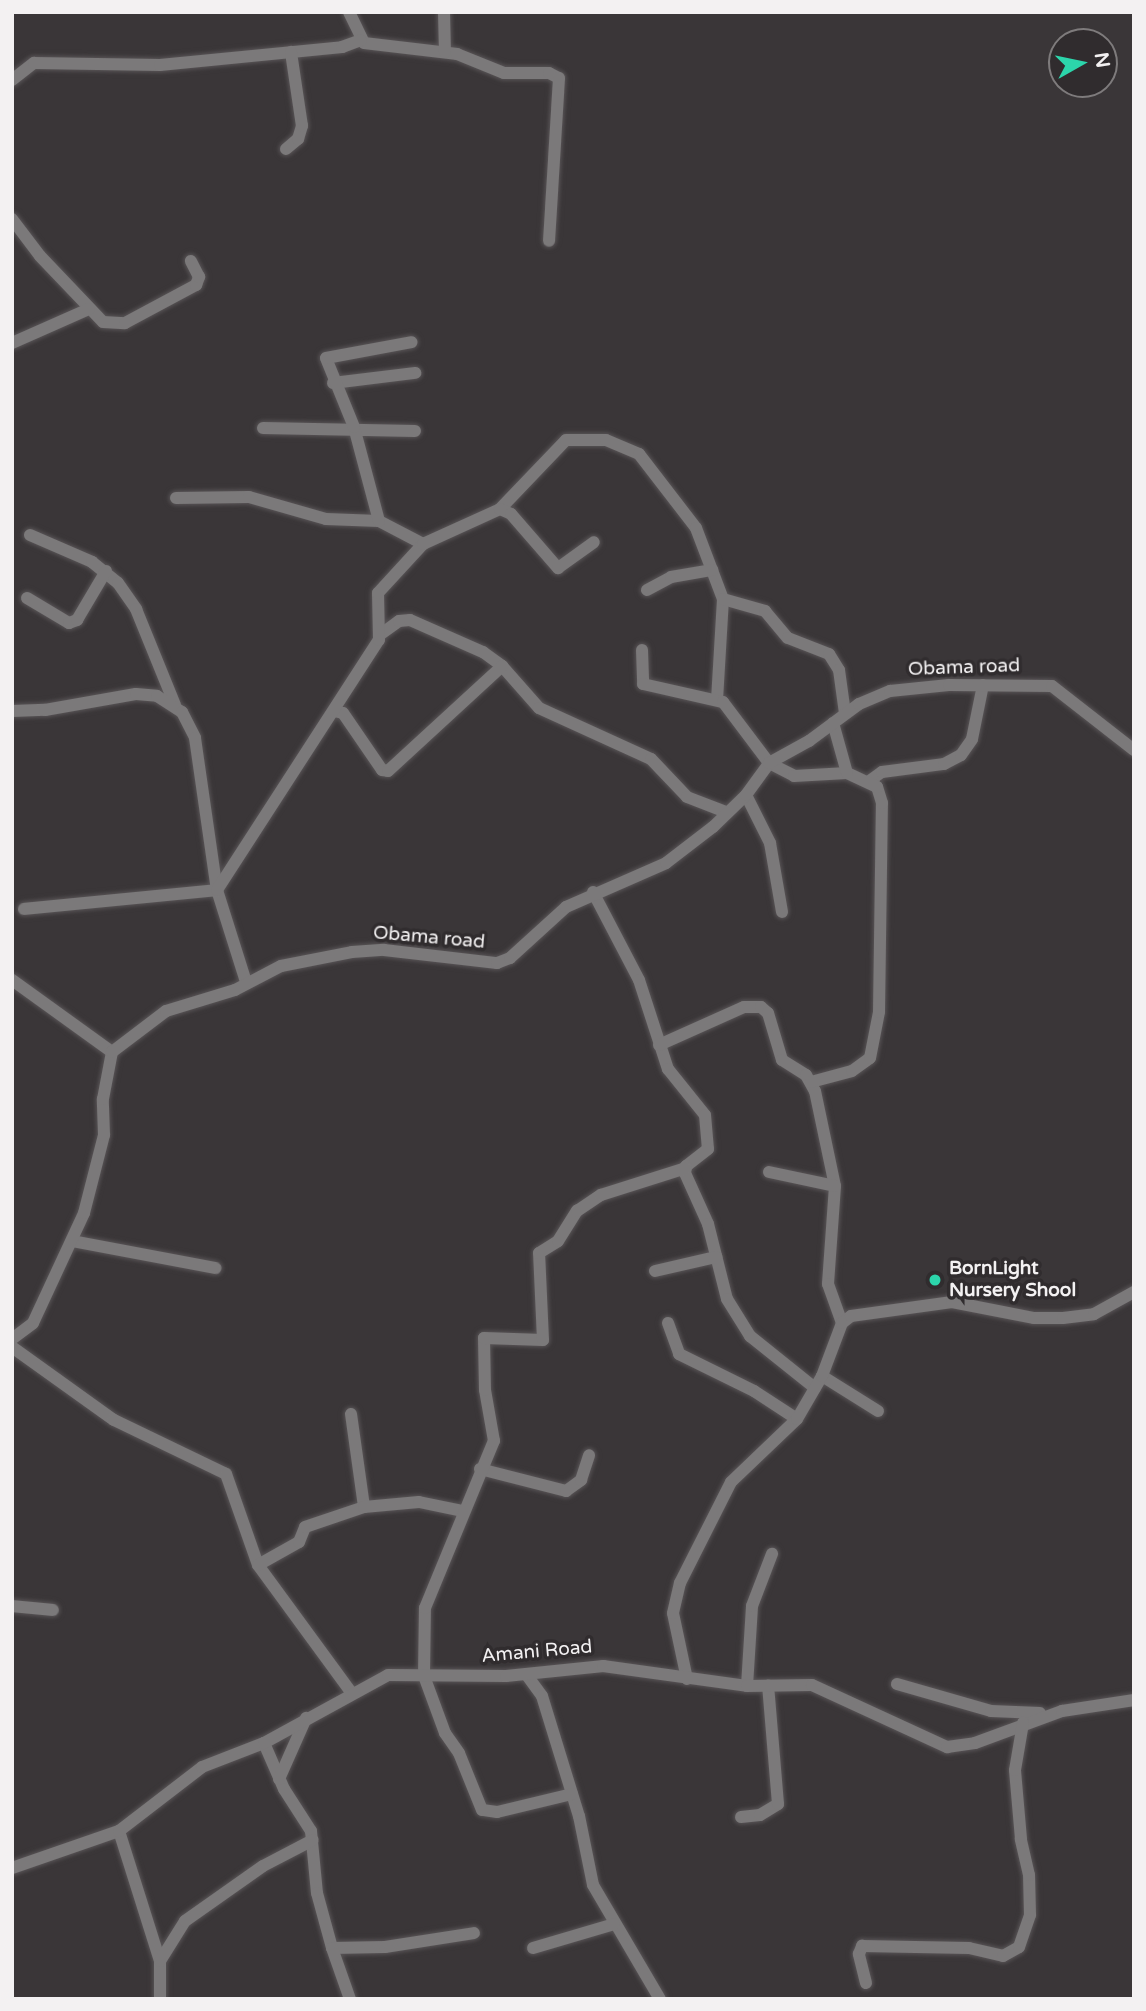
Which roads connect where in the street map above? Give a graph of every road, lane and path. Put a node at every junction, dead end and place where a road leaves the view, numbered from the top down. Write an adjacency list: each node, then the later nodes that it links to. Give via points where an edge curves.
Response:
1 (349, 12): 3 (street)
2 (444, 12): 5 (street)
3 (361, 40): 4 (street, via 353,45); 5 (street, via 376,46)
4 (291, 52): 6 (street, via 138,67 41,62 23,67); 7 (street, via 302,126 298,139)
5 (445, 52): 9 (street, via 504,73 549,73 559,78)
6 (12, 80)
7 (286, 149)
8 (12, 219): 11 (street)
9 (549, 241)
10 (191, 261): 11 (street, via 199,277 196,285 125,323 103,322)
11 (89, 309): 13 (street)
12 (412, 342): 15 (street, via 327,356)
13 (12, 343)
14 (415, 373): 15 (street)
15 (333, 383): 16 (street)
16 (354, 427): 17 (street); 18 (street); 21 (street)
17 (263, 428)
18 (415, 431)
19 (176, 498): 21 (street, via 234,495 326,519)
20 (500, 509): 23 (street, via 511,514 558,568); 24 (street); 25 (street, via 566,440 617,443 643,458 696,528)
21 (379, 521): 24 (street)
22 (30, 535): 26 (street)
23 (594, 542)
24 (423, 544): 30 (street, via 378,593)
25 (712, 570): 27 (street, via 671,577); 29 (street)
26 (106, 571): 28 (street, via 83,615 69,623); 35 (street, via 136,610)
27 (647, 590)
28 (27, 598)
29 (723, 599): 34 (street); 38 (street, via 765,611 788,638 829,654 839,670)
30 (381, 634): 32 (street, via 410,620 483,652); 37 (street)
31 (642, 650): 34 (street, via 643,684)
32 (502, 666): 37 (street, via 388,771 382,770 343,713); 45 (street, via 540,708 657,763 687,797)
33 (983, 685): 38 (street, Obama road, via 890,691); 40 (street, Obama road, via 1052,686); 43 (street, via 972,739 961,755 944,764 887,770)
34 (718, 699): 41 (street)
35 (175, 705): 36 (street, via 157,696 136,694); 46 (street, via 195,738)
36 (12, 711)
37 (334, 711): 46 (street)
38 (845, 713): 39 (street, Obama road)
39 (833, 723): 41 (street, Obama road); 42 (street)
40 (1134, 750)
41 (769, 763): 42 (street, via 794,776); 44 (street, Obama road)
42 (846, 773): 43 (street)
43 (868, 782): 54 (street, via 879,789 882,803 877,1038 870,1058 860,1066)
44 (746, 794): 45 (street, Obama road); 49 (street, via 770,842)
45 (726, 812): 47 (street, Obama road, via 666,863)
46 (218, 890): 48 (street); 51 (street)
47 (593, 892): 51 (street, Obama road, via 566,907 510,958 497,963 399,951 352,952 281,965); 52 (street, via 639,980)
48 (24, 909)
49 (782, 912)
50 (12, 980): 53 (street)
51 (246, 982): 53 (street, Obama road, via 235,990 166,1011)
52 (659, 1045): 54 (street, via 734,1011 761,1007 772,1019 782,1060); 55 (street, via 668,1069 706,1119 706,1153)
53 (112, 1052): 58 (street, via 105,1075 103,1143)
54 (811, 1082): 57 (street)
55 (686, 1168): 59 (street, via 689,1189 708,1224); 73 (street, via 601,1195 577,1211 558,1241 538,1253 544,1339 484,1338 485,1390 495,1436)
56 (769, 1172): 57 (street)
57 (835, 1185): 64 (street, via 828,1284)
58 (72, 1241): 60 (street); 65 (street, via 33,1323)
59 (716, 1257): 61 (street); 68 (street, via 727,1298 741,1325 771,1356)
60 (215, 1268)
61 (655, 1271)
62 (1134, 1292): 64 (street, via 1110,1307 1079,1316 1034,1318 952,1301 861,1311)
63 (668, 1323): 71 (street, via 679,1354 754,1391)
64 (842, 1323): 67 (street)
65 (12, 1339)
66 (12, 1347): 77 (street, via 114,1420 226,1474)
67 (822, 1376): 68 (street); 69 (street)
68 (815, 1388): 71 (street)
69 (878, 1411)
70 (351, 1414): 74 (street)
71 (797, 1419): 82 (street, via 731,1482 680,1583 674,1613)
72 (589, 1455): 73 (street, via 581,1480 566,1491)
73 (480, 1469): 75 (street)
74 (365, 1507): 75 (street, via 419,1502); 77 (street, via 305,1527 299,1542)
75 (462, 1511): 81 (street, via 425,1608)
76 (772, 1554): 85 (street, via 752,1606)
77 (258, 1565): 86 (street)
78 (12, 1606): 79 (street)
79 (53, 1610)
80 (526, 1674): 81 (street, Amani Road); 82 (street, Amani Road, via 603,1665); 93 (street, via 542,1696)
81 (424, 1676): 86 (street, Amani Road, via 388,1675); 93 (street, via 482,1810 497,1812)
82 (687, 1679): 85 (street, Amani Road)
83 (897, 1684): 88 (street, via 1003,1713)
84 (768, 1685): 85 (street, Amani Road); 90 (street, Amani Road, via 798,1683 825,1689 947,1747 975,1743); 94 (street, via 778,1804 760,1815)
85 (747, 1686)
86 (351, 1692): 89 (street, Amani Road)
87 (1134, 1700): 88 (street, Amani Road)
88 (1054, 1713): 90 (street, Amani Road)
89 (306, 1718): 91 (street, Amani Road); 92 (street)
90 (1023, 1723): 103 (street, via 1015,1770 1021,1839 1029,1869 1030,1915 1019,1947 1003,1956 969,1948 862,1946 859,1954)
91 (264, 1743): 92 (street); 95 (street, Amani Road, via 202,1767)
92 (279, 1779): 96 (street, via 306,1819)
93 (572, 1794): 98 (street, via 593,1885)
94 (741, 1817)
95 (119, 1831): 97 (street, Amani Road); 102 (street)
96 (313, 1840): 100 (street, via 317,1893); 102 (street, via 263,1866 185,1921)
97 (12, 1868)
98 (614, 1924): 101 (street); 106 (street)
99 (474, 1933): 100 (street, via 385,1947)
100 (332, 1948): 105 (street)
101 (533, 1948)
102 (160, 1961): 104 (street)
103 (866, 1983)
104 (160, 1999)
105 (350, 1999)
106 (660, 1999)

